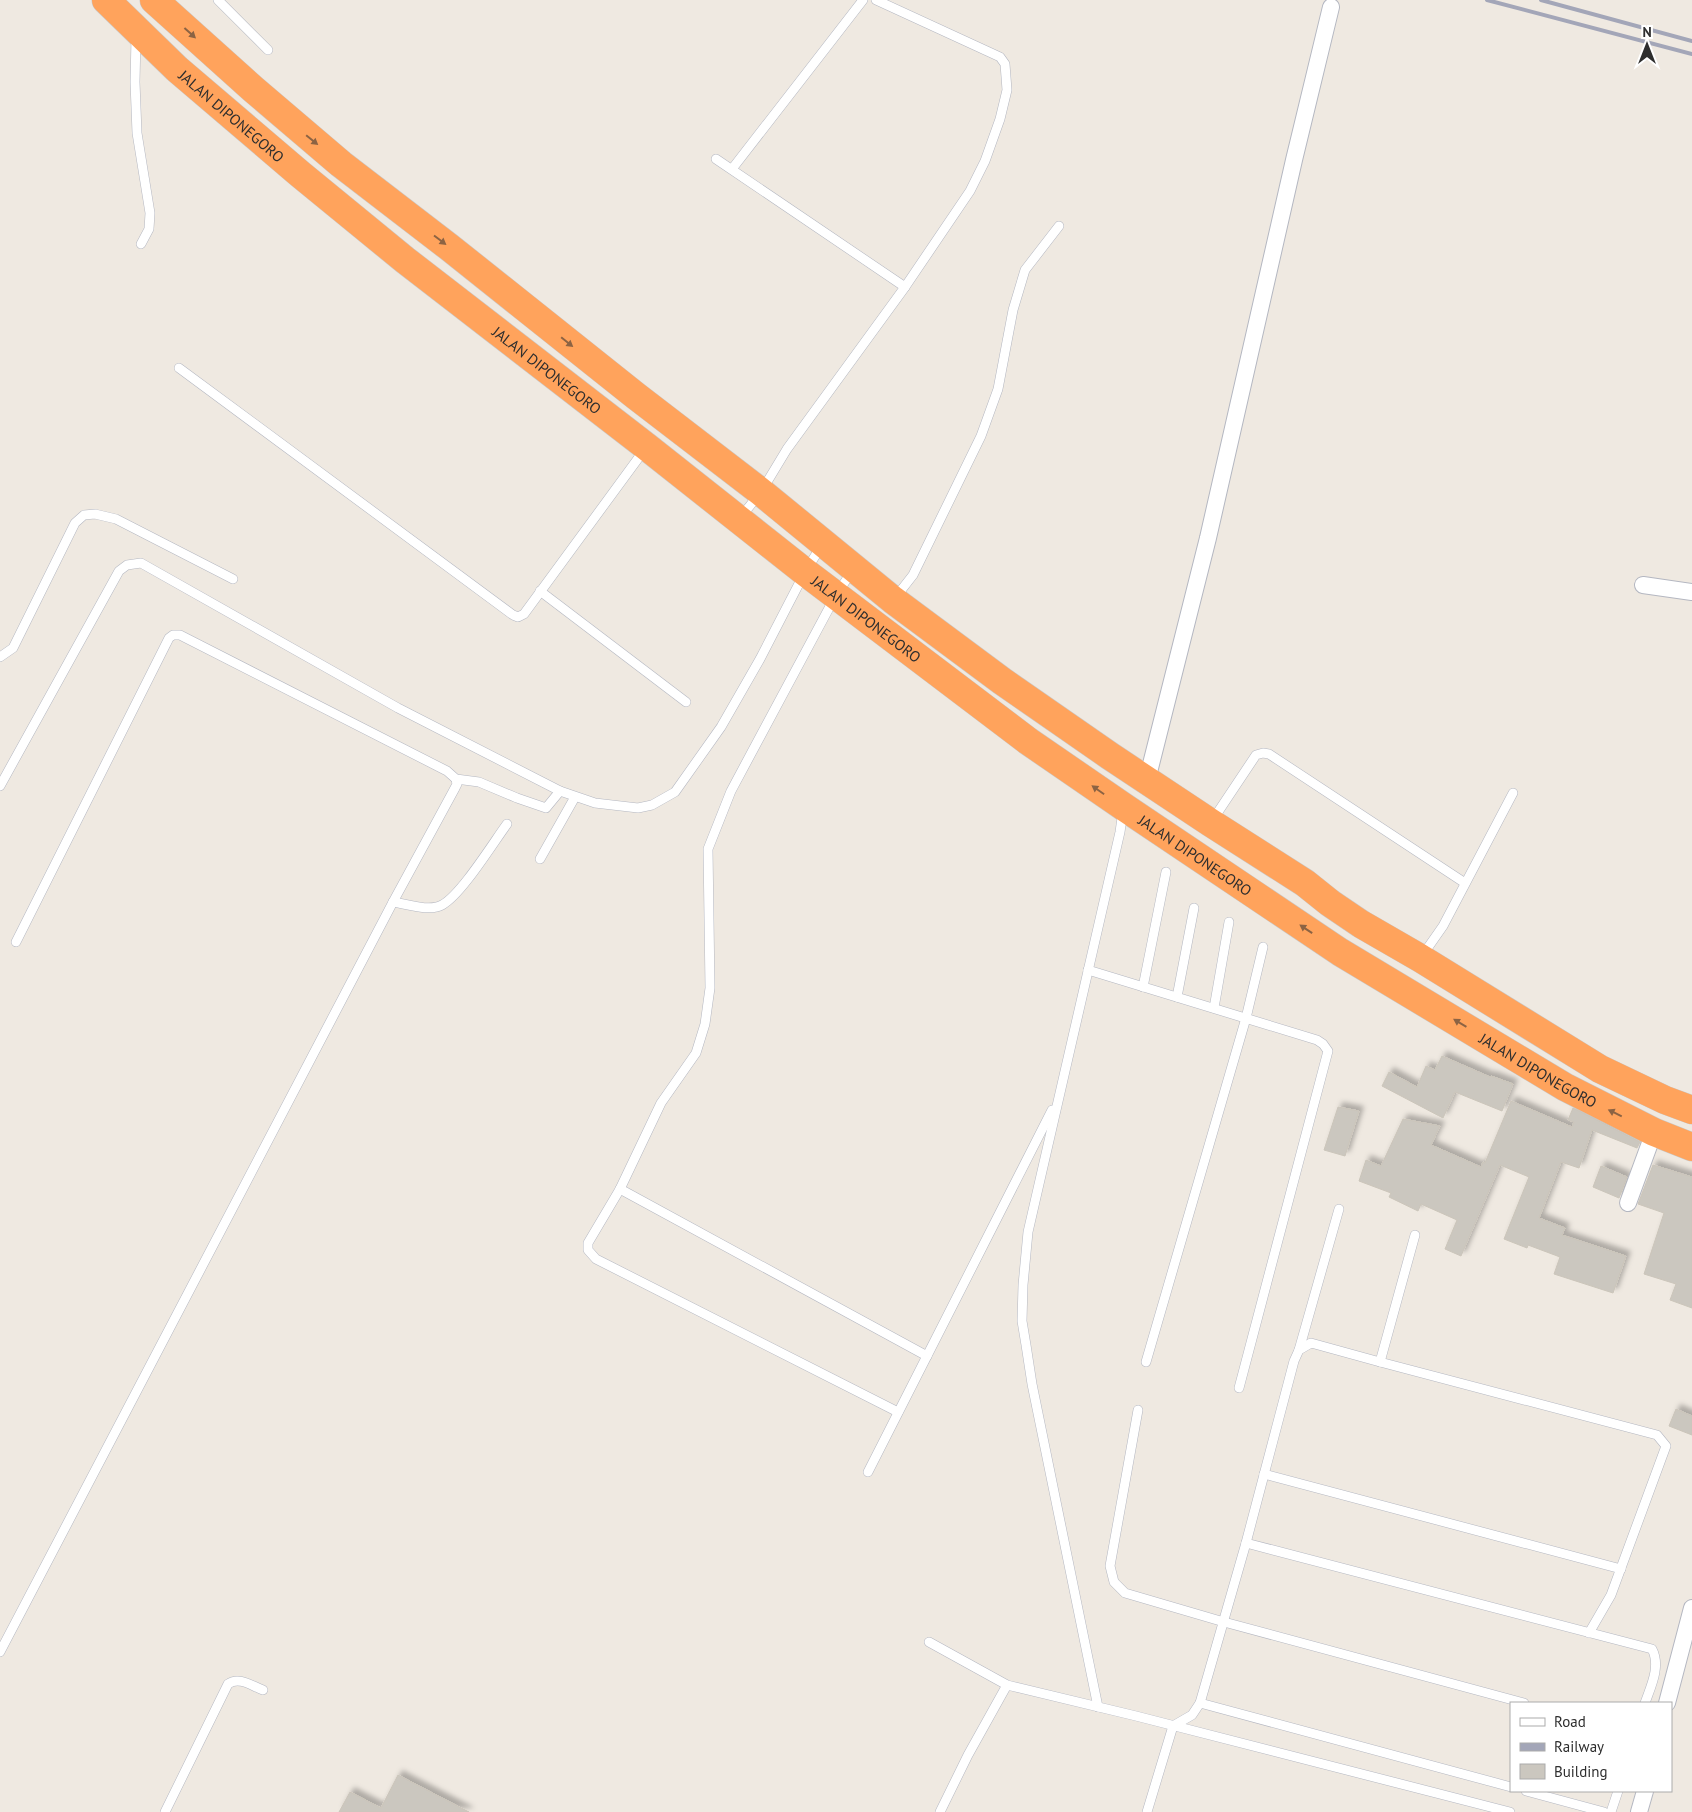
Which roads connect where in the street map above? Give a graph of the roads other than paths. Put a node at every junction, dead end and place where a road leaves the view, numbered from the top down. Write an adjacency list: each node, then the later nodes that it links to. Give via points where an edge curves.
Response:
1 (106, 0): 7 (highway, JALAN DIPONEGORO)
2 (154, 0): 16 (highway, JALAN DIPONEGORO, one-way to 16, via 341,164)
3 (218, 0): 8 (lane)
4 (863, 0): 10 (lane)
5 (876, 0): 13 (lane, via 1000,56 1007,73 1007,90 1000,119 985,161 970,191)
6 (1332, 8): 30 (street, via 1294,160 1230,447)
7 (136, 30): 12 (lane, via 137,133 150,213); 15 (highway, JALAN DIPONEGORO, via 177,69 355,220)
8 (268, 50)
9 (716, 159): 10 (lane)
10 (732, 169): 13 (lane)
11 (1059, 226): 26 (lane, via 1025,270 1013,310 998,389 982,436 913,575)
12 (141, 244)
13 (905, 286): 16 (lane, via 793,441)
14 (178, 368): 23 (lane, via 513,615 521,616)
15 (647, 447): 17 (highway, JALAN DIPONEGORO); 23 (lane)
16 (761, 492): 17 (lane); 18 (highway, JALAN DIPONEGORO)
17 (739, 519): 20 (highway, JALAN DIPONEGORO)
18 (824, 543): 19 (highway, JALAN DIPONEGORO); 20 (lane)
19 (855, 568): 25 (lane); 26 (highway, JALAN DIPONEGORO)
20 (806, 572): 25 (highway, JALAN DIPONEGORO); 34 (lane, via 721,727 675,792 652,805 638,808 595,804)
21 (233, 579): 27 (lane, via 116,519 84,515 75,523 13,648)
22 (1643, 585): 24 (street)
23 (540, 591): 28 (lane)
24 (1692, 592)
25 (836, 596): 35 (highway, JALAN DIPONEGORO, one-way to 25, via 1028,741); 58 (lane, via 731,791 708,849 710,988 705,1024 696,1053 661,1103)
26 (894, 600): 30 (highway, JALAN DIPONEGORO, via 1002,680)
27 (0, 657)
28 (686, 702)
29 (456, 779): 32 (lane, via 479,782 546,808); 41 (lane, via 455,788); 45 (lane, via 180,635 173,635)
30 (1147, 780): 36 (highway, JALAN DIPONEGORO)
31 (0, 786): 32 (lane, via 119,571 127,565 141,563 398,708)
32 (560, 791): 34 (lane)
33 (1513, 793): 40 (lane)
34 (575, 797): 38 (lane)
35 (1124, 807): 47 (highway, JALAN DIPONEGORO, one-way to 35); 49 (lane)
36 (1211, 823): 40 (lane, via 1256,755 1263,752); 44 (highway, JALAN DIPONEGORO, via 1305,883)
37 (507, 824): 41 (lane, via 457,893 442,905 428,908)
38 (540, 859)
39 (1166, 872): 50 (lane)
40 (1465, 883): 48 (lane, via 1443,926)
41 (393, 902): 77 (lane)
42 (1194, 908): 51 (lane)
43 (1229, 922): 52 (lane)
44 (1361, 924): 47 (highway); 48 (highway, JALAN DIPONEGORO)
45 (16, 942)
46 (1263, 948): 53 (lane)
47 (1340, 952): 56 (highway, JALAN DIPONEGORO, one-way to 47, via 1565,1087)
48 (1420, 958): 55 (highway, JALAN DIPONEGORO, via 1600,1070)
49 (1088, 970): 50 (lane); 54 (lane)
50 (1143, 987): 51 (lane)
51 (1178, 998): 52 (lane)
52 (1214, 1008): 53 (lane)
53 (1246, 1018): 64 (lane); 66 (lane, via 1317,1040 1328,1051)
54 (1059, 1096): 63 (lane); 84 (lane, via 1028,1232 1022,1321)
55 (1692, 1110)
56 (1654, 1132): 57 (highway, JALAN DIPONEGORO); 59 (street)
57 (1692, 1147)
58 (620, 1189): 63 (lane); 68 (lane, via 588,1243 588,1250 596,1259)
59 (1628, 1203)
60 (1339, 1209): 62 (lane)
61 (1415, 1235): 65 (lane)
62 (1299, 1350): 65 (lane, via 1311,1343); 70 (lane)
63 (927, 1356): 68 (lane)
64 (1146, 1362)
65 (1380, 1362): 72 (lane, via 1657,1434 1666,1446)
66 (1239, 1388)
67 (1138, 1410): 74 (lane, via 1110,1566 1114,1582 1125,1592)
68 (898, 1412): 69 (lane)
69 (868, 1472)
70 (1264, 1474): 71 (lane); 72 (lane)
71 (1246, 1544): 74 (lane); 75 (lane)
72 (1620, 1569): 75 (lane, via 1611,1595)
73 (1692, 1608): 82 (street)
74 (1224, 1622): 80 (lane); 83 (lane)
75 (1589, 1633): 81 (lane, via 1652,1649 1655,1673)
76 (929, 1642): 78 (lane)
77 (0, 1652)
78 (1007, 1685): 84 (lane); 91 (lane)
79 (263, 1690): 90 (lane, via 238,1680 228,1684)
80 (1520, 1702)
81 (1645, 1702)
82 (1667, 1702)
83 (1200, 1703): 85 (lane, via 1192,1715); 86 (lane)
84 (1098, 1707): 85 (lane)
85 (1173, 1726): 92 (lane); 93 (lane)
86 (1510, 1787)
87 (1530, 1792): 94 (lane)
88 (1618, 1792): 95 (lane)
89 (1645, 1792): 96 (street)
90 (165, 1812)
91 (940, 1812)
92 (1147, 1812)
93 (1510, 1812)
94 (1604, 1812)
95 (1611, 1812)
96 (1639, 1812)

